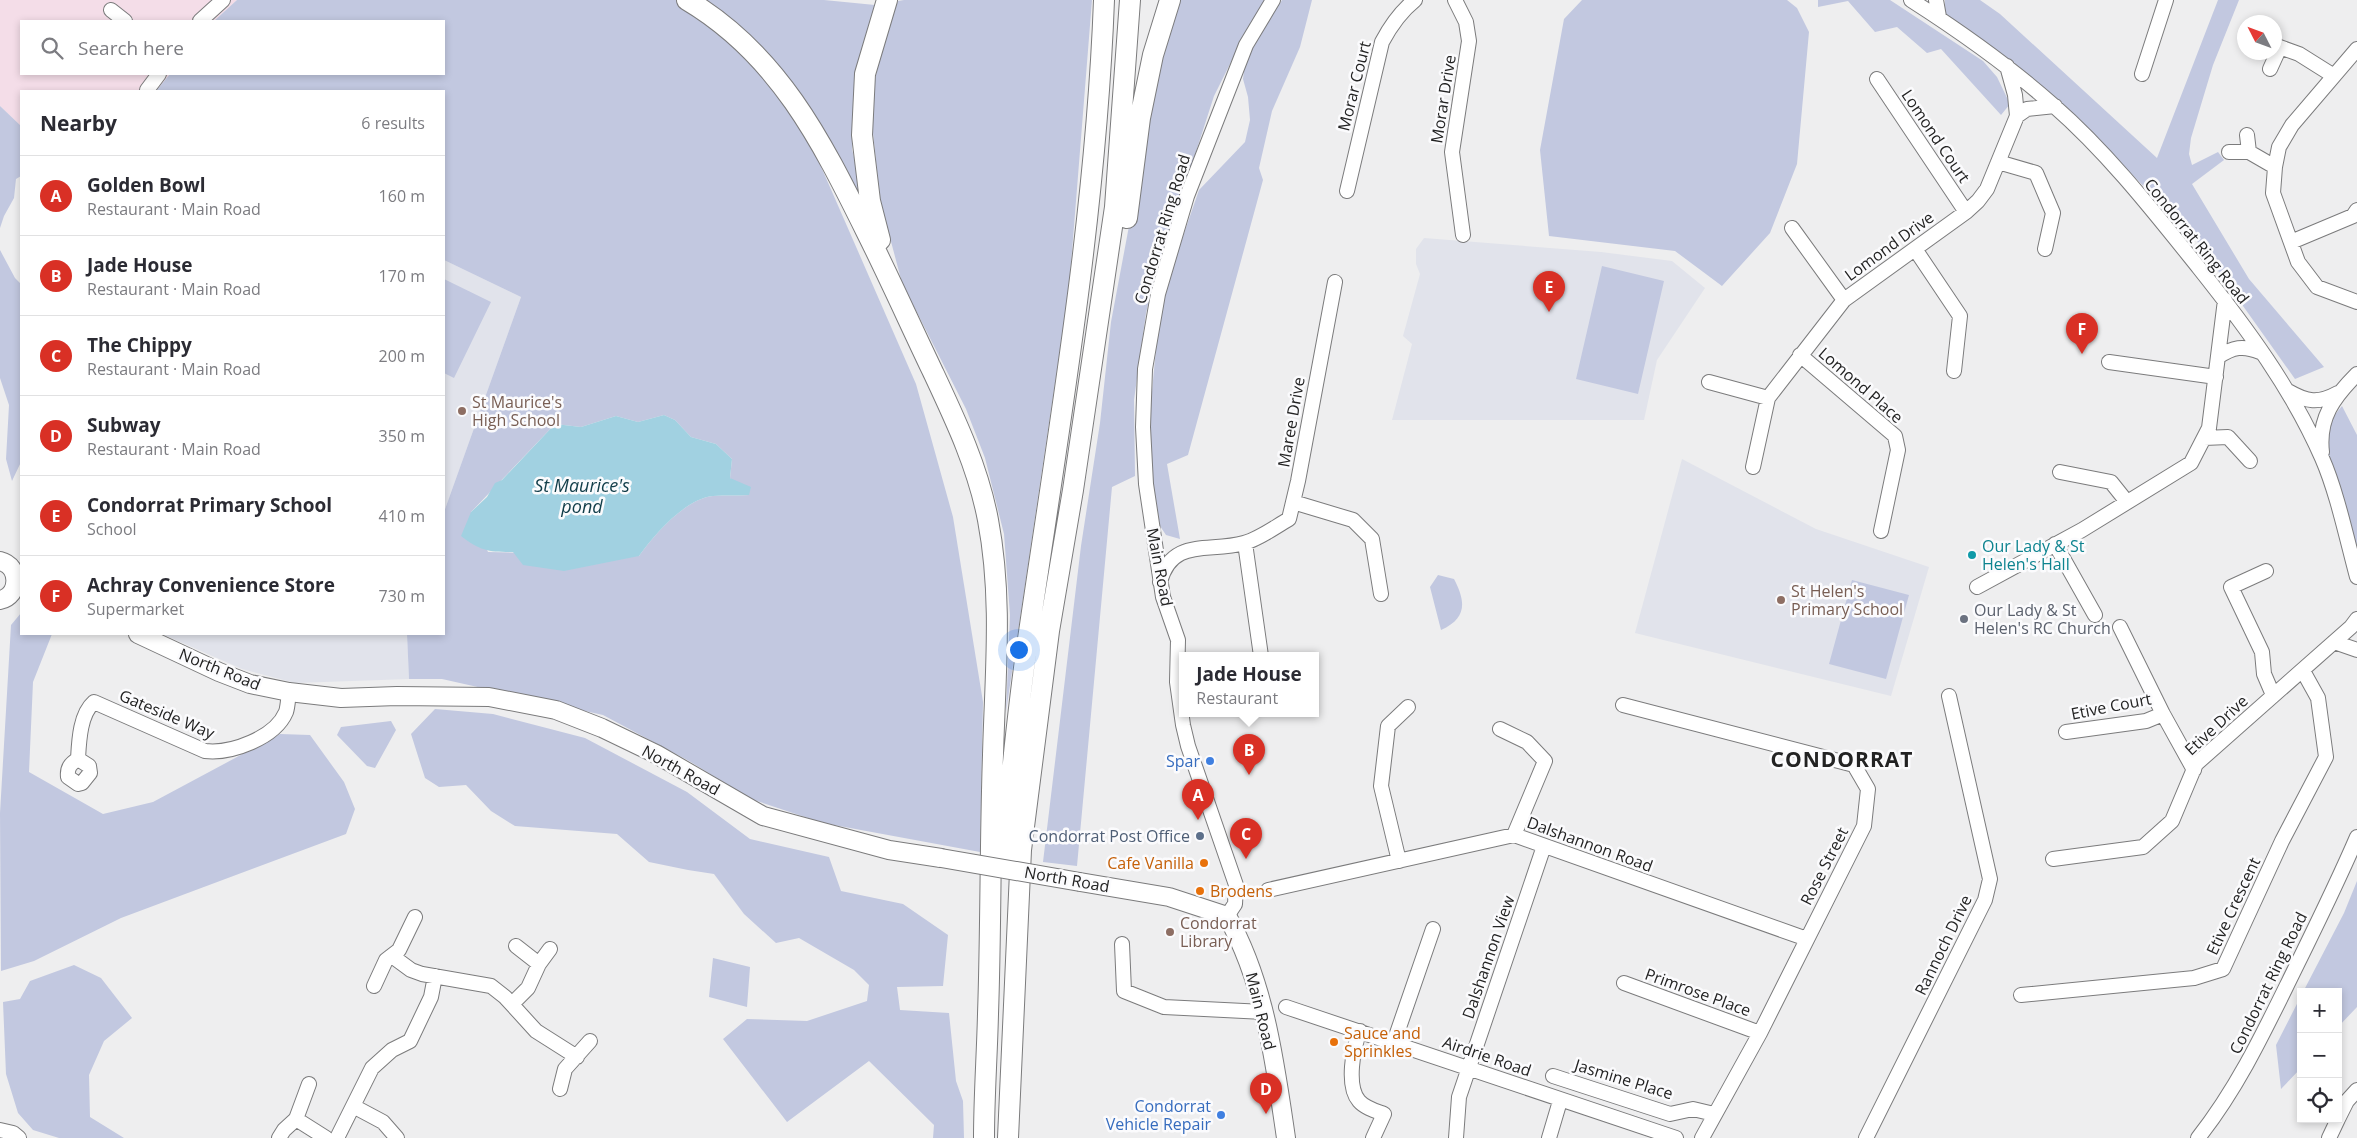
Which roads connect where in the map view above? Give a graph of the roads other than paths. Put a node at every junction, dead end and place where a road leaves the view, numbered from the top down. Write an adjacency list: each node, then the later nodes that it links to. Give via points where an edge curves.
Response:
1 (223, 0): 16 (street)
2 (687, 0): 42 (highway, via 752,50 788,92 833,165)
3 (887, 0): 42 (highway, via 865,74 862,135 870,201)
4 (1104, 0): 122 (highway, via 1095,152 1014,754)
5 (1130, 0): 58 (highway, via 1115,207)
6 (1170, 0): 58 (highway, via 1153,55 1140,118 1122,256)
7 (1273, 0): 64 (street, Condorrat Ring Road, via 1246,45 1230,81 1187,196 1158,294 1145,369 1143,427)
8 (1415, 0): 34 (street, Morar Court, via 1390,25 1382,42)
9 (1455, 0): 38 (street, Morar Drive, via 1466,22 1469,41 1452,152)
10 (1911, 0): 14 (street, Condorrat Ring Road)
11 (1936, 0): 14 (street)
12 (2166, 0): 22 (street)
13 (111, 10): 15 (street)
14 (1939, 18): 20 (street, Condorrat Ring Road)
15 (124, 20)
16 (201, 20)
17 (2282, 48): 24 (street, via 2299,54)
18 (2357, 49): 24 (street)
19 (2273, 60): 21 (street)
20 (2007, 66): 27 (street, Condorrat Ring Road); 28 (street, via 2016,94)
21 (2270, 69)
22 (2142, 74)
23 (158, 75): 26 (street)
24 (2334, 76): 33 (street, via 2292,125 2279,146)
25 (1877, 80): 36 (street, Lomond Court)
26 (147, 90)
27 (2054, 106): 28 (street, via 2027,109); 45 (street, Condorrat Ring Road, via 2130,185)
28 (2017, 116): 32 (street, Lomond Drive)
29 (2247, 135): 31 (street)
30 (2229, 152): 31 (street)
31 (2249, 152): 33 (street)
32 (1998, 162): 36 (street, Lomond Drive, via 1987,189); 41 (street, via 2036,173 2053,213)
33 (2274, 167): 39 (street, via 2273,193)
34 (1347, 190)
35 (2357, 210): 39 (street, via 2353,216)
36 (1966, 212): 40 (street, Lomond Drive)
37 (1792, 228): 44 (street)
38 (1463, 235)
39 (2291, 242): 46 (street, via 2298,262 2317,287)
40 (1915, 249): 44 (street, Lomond Drive); 51 (street, via 1960,316)
41 (2045, 249)
42 (890, 280): 122 (highway, via 973,461 988,520 998,634)
43 (1335, 282): 65 (street, Maree Drive)
44 (1844, 300): 48 (street, Lomond Drive)
45 (2225, 300): 47 (street, Condorrat Ring Road); 49 (street)
46 (2357, 302)
47 (2260, 352): 49 (street, via 2240,347); 55 (street, Condorrat Ring Road)
48 (1800, 355): 57 (street, Lomond Drive); 67 (street, Lomond Place, via 1895,436 1898,450)
49 (2218, 356): 53 (street)
50 (2109, 362): 53 (street)
51 (1954, 371)
52 (2357, 374): 56 (street)
53 (2216, 377): 59 (street, via 2209,428)
54 (1708, 382): 57 (street)
55 (2288, 391): 56 (street, via 2304,400 2317,402); 60 (street, Condorrat Ring Road)
56 (2338, 394): 60 (street, via 2320,434)
57 (1768, 398): 62 (street, Lomond Drive)
58 (1085, 408): 146 (highway, via 1049,631 1021,850)
59 (2204, 438): 61 (street, via 2228,437); 66 (street, via 2191,463)
60 (2322, 459): 74 (street, Condorrat Ring Road)
61 (2250, 461)
62 (1753, 467)
63 (2060, 472): 66 (street, via 2111,482)
64 (1146, 484): 68 (street, Main Road)
65 (1293, 502): 69 (street, Maree Drive, via 1288,519); 78 (street, via 1354,520 1372,539)
66 (2127, 502): 70 (street)
67 (1881, 531)
68 (1153, 534): 71 (street, via 1161,544); 76 (street, Main Road)
69 (1245, 543): 71 (street, Maree Drive); 86 (street)
70 (2055, 544): 77 (street); 80 (street)
71 (1184, 551): 76 (street, via 1172,557)
72 (0, 561): 75 (main road, via 6,562)
73 (2266, 571): 91 (street, via 2231,587 2262,652 2264,674)
74 (2357, 577)
75 (19, 581): 79 (main road, via 14,590)
76 (1160, 582): 89 (street, Main Road, via 1178,640)
77 (1977, 587)
78 (1380, 594)
79 (0, 600)
80 (2095, 615)
81 (2357, 619): 84 (street, Etive Drive)
82 (2120, 627): 94 (street, Etive Court)
83 (140, 635): 88 (main road, North Road, via 218,672 250,684)
84 (2334, 642): 85 (street); 87 (street, Etive Drive)
85 (2357, 650)
86 (1260, 652)
87 (2303, 671): 91 (street, Etive Drive); 118 (street, Etive Crescent, via 2318,698 2326,757 2282,841 2223,968 2194,978)
88 (289, 692): 98 (street, Gateside Way, via 286,711 279,723 245,744 217,752 205,751 94,702 86,713 79,735); 106 (main road, North Road, bridge, via 341,698 406,695 489,697 556,710 656,754 763,816 889,850 1169,897)
89 (1179, 694)
90 (1949, 696): 153 (street, Rannoch Drive, via 1990,879 1981,909)
91 (2273, 696): 99 (street, Etive Drive, via 2196,764)
92 (1623, 705): 109 (street, Rose Street, via 1854,765 1868,789 1864,826)
93 (1408, 707): 104 (street, via 1388,726 1381,786)
94 (2163, 714): 97 (street, Etive Court, via 2146,721); 99 (street, Etive Court)
95 (1183, 717): 106 (street, Main Road, via 1188,746 1236,885 1235,904)
96 (1500, 729): 100 (street, via 1527,742 1545,761)
97 (2066, 732)
98 (78, 759)
99 (2194, 770): 103 (street, Etive Drive, via 2172,821 2143,847)
100 (1514, 835): 102 (street, Dalshannon Road); 104 (street, Dalshannon Road)
101 (2357, 837): 154 (street, Condorrat Ring Road, via 2248,1065)
102 (1544, 846): 109 (street, Dalshannon Road); 128 (street, Dalshannon View)
103 (2053, 860)
104 (1399, 861): 105 (street, Dalshannon Road)
105 (1268, 890)
106 (1227, 916): 121 (main road, Main Road, via 1250,963)
107 (415, 917): 113 (street, via 399,950)
108 (1433, 929): 126 (street)
109 (1807, 939): 124 (street, Rose Street)
110 (1122, 944): 121 (street, via 1124,991 1164,1007)
111 (516, 946): 114 (street)
112 (550, 949): 114 (street)
113 (392, 956): 115 (street, via 410,970); 117 (street, via 386,960)
114 (539, 964): 119 (street, via 528,988)
115 (435, 976): 119 (street, via 491,986); 134 (street, via 431,997 410,1041 392,1050 372,1068)
116 (1624, 983): 124 (street, Primrose Place)
117 (374, 986)
118 (2021, 995)
119 (512, 1004): 127 (street, via 536,1031)
120 (1286, 1007): 123 (street, Airdrie Road)
121 (1264, 1012): 147 (main road, Main Road)
122 (988, 1014): 145 (highway)
123 (1360, 1031): 126 (street, Airdrie Road); 148 (street, via 1352,1062 1356,1096 1363,1105 1384,1114)
124 (1760, 1033): 136 (street, Rose Street)
125 (590, 1041): 127 (street)
126 (1394, 1042): 128 (street, Airdrie Road)
127 (578, 1057): 131 (street, via 566,1069)
128 (1469, 1067): 133 (street, Airdrie Road); 149 (street, Dalshannon View, via 1459,1097)
129 (1554, 1076): 136 (street, Jasmine Place, via 1670,1114 1693,1109)
130 (309, 1084): 137 (street)
131 (560, 1089)
132 (2357, 1090): 135 (street)
133 (1560, 1101): 150 (street); 151 (street, Airdrie Road)
134 (353, 1106): 143 (street); 144 (street, via 382,1122)
135 (2342, 1111)
136 (1714, 1114): 152 (street, Rose Street)
137 (296, 1119): 141 (street); 142 (street)
138 (2336, 1123): 155 (street)
139 (0, 1130): 140 (street)
140 (18, 1138)
141 (279, 1138)
142 (326, 1138)
143 (337, 1138)
144 (397, 1138)
145 (984, 1138)
146 (1008, 1138)
147 (1286, 1138)
148 (1373, 1138)
149 (1456, 1138)
150 (1549, 1138)
151 (1676, 1138)
152 (1702, 1138)
153 (1866, 1138)
154 (2198, 1138)
155 (2329, 1138)

